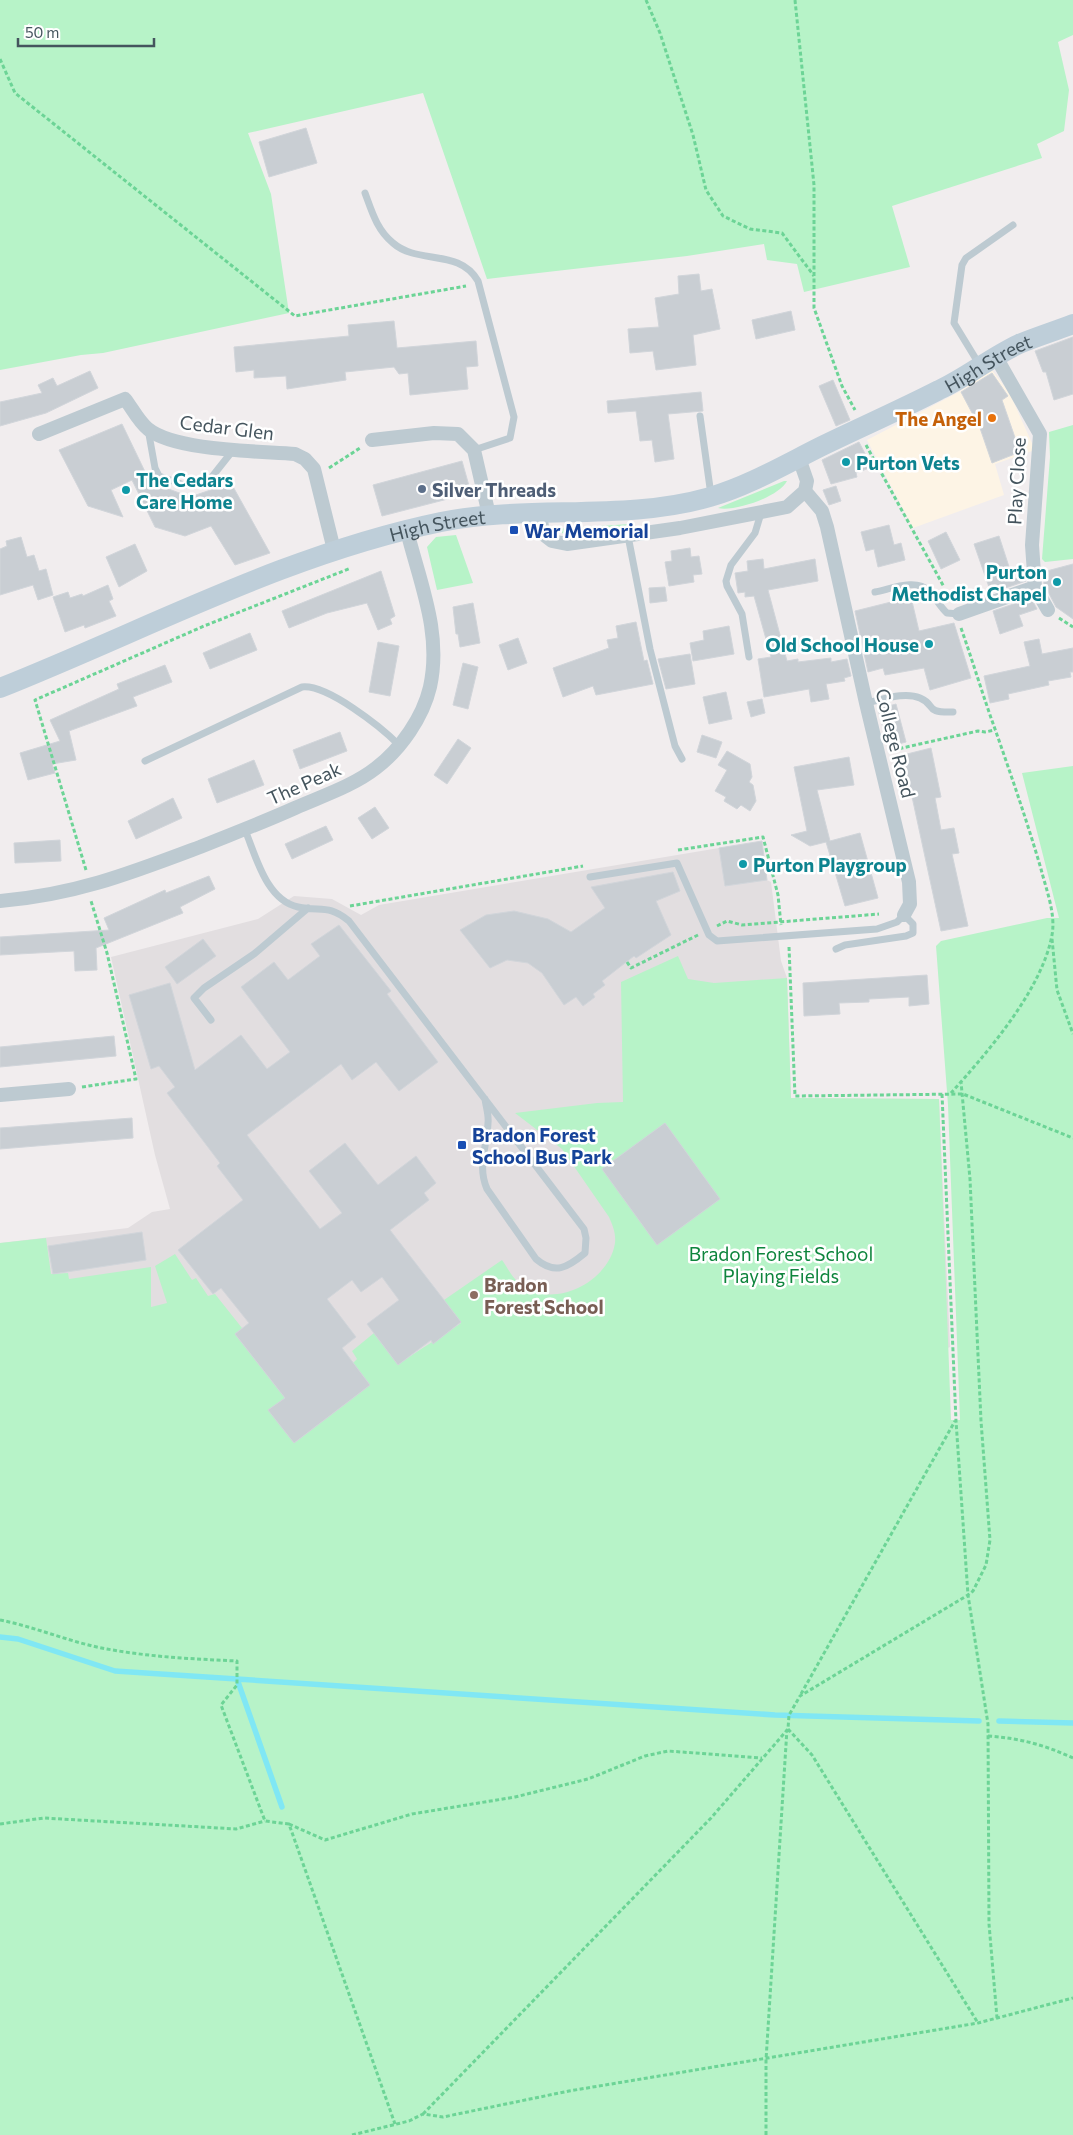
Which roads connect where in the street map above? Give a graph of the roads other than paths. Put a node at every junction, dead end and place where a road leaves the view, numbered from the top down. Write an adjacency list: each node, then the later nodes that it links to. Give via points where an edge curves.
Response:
1 (365, 193): 10 (lane, via 377,225 394,245 406,251 463,264 479,283 514,428 510,438)
2 (1013, 226): 4 (lane, via 966,258 962,265 954,323)
3 (1073, 324): 4 (street, High Street, via 1019,344)
4 (988, 362): 11 (street, High Street, via 941,389); 20 (street, Play Close, via 1040,434 1032,545)
5 (700, 416): 13 (lane)
6 (148, 429): 7 (street, Cedar Glen, via 125,399); 9 (street, Cedar Glen, via 171,440); 9 (lane, via 155,468 160,476 184,484 211,478)
7 (40, 434)
8 (372, 440): 10 (street, via 448,432 458,434)
9 (234, 448): 19 (street, Cedar Glen, via 305,458 314,469)
10 (474, 450): 16 (street)
11 (799, 458): 12 (street, via 807,481); 13 (street, High Street)
12 (805, 491): 15 (street, via 787,507); 26 (street, College Road, via 822,511 827,527)
13 (711, 497): 14 (street, High Street, via 653,508)
14 (540, 513): 16 (street, High Street); 18 (street, via 543,534 552,541 567,544)
15 (761, 514): 18 (street); 24 (lane, via 755,533 727,574 727,586 742,614)
16 (489, 515): 17 (street, High Street)
17 (407, 531): 19 (street, High Street); 28 (street, The Peak, via 432,622 434,646 430,688 420,712)
18 (628, 536): 29 (lane, via 650,649 675,746)
19 (334, 550): 25 (street, High Street, via 277,570)
20 (1036, 587): 22 (street, Play Close); 23 (street)
21 (875, 592): 23 (lane, via 921,585 947,613)
22 (1048, 610)
23 (959, 614)
24 (749, 657)
25 (0, 688)
26 (866, 703): 27 (lane, via 913,696 921,698 932,710); 35 (street, College Road, via 909,882 910,904)
27 (953, 712)
28 (399, 745): 30 (lane, via 334,695 309,686); 31 (street, The Peak, via 366,775)
29 (682, 759)
30 (145, 761)
31 (245, 830): 33 (street, The Peak, via 143,870 87,887 59,894); 34 (lane, via 272,888 280,897 298,907)
32 (590, 877): 35 (lane, via 677,862 712,939 723,942 885,927)
33 (0, 900)
34 (308, 908): 37 (lane, via 254,954 194,998); 40 (lane, via 340,913 350,921)
35 (904, 915): 36 (lane, via 914,929 906,936)
36 (836, 949)
37 (211, 1020)
38 (69, 1089): 39 (street)
39 (0, 1095)
40 (485, 1099): 40 (lane, via 584,1229 585,1253 572,1264 558,1269 545,1266 536,1259 487,1189 481,1176 489,1121)

